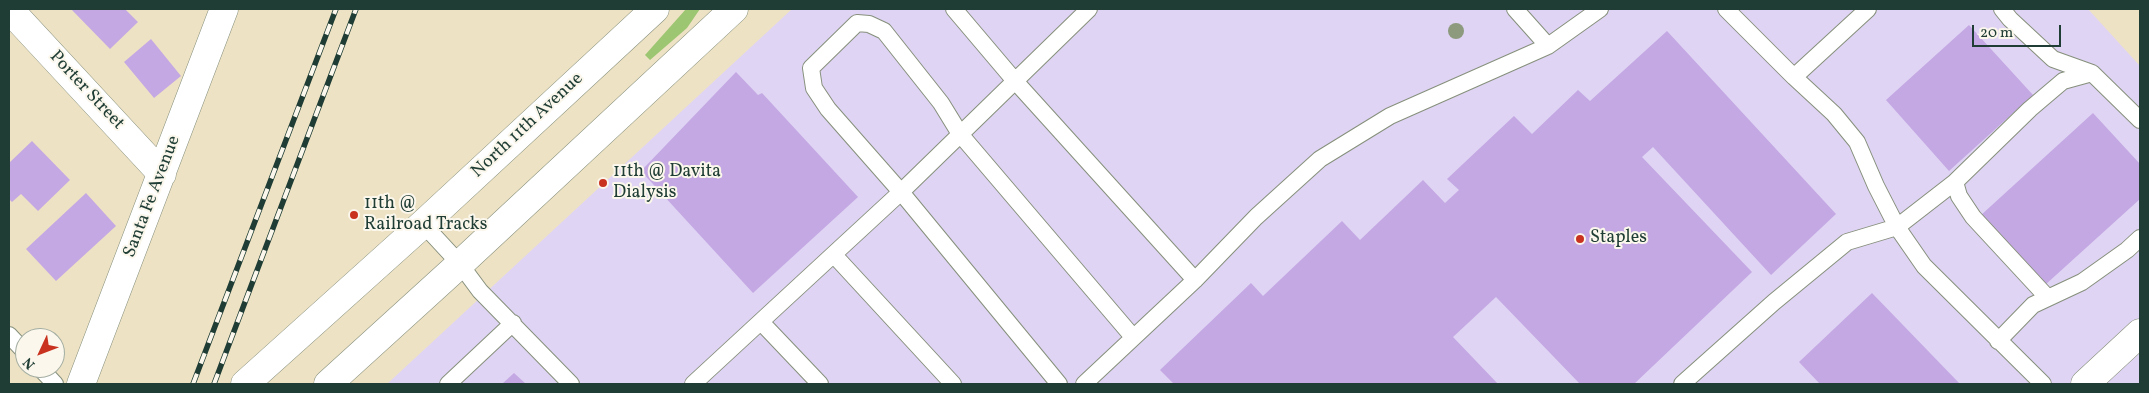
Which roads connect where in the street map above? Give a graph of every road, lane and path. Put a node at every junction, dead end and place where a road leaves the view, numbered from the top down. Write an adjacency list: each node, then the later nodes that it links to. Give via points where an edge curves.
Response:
1 (9, 9): 18 (main road, Porter Street)
2 (224, 9): 18 (main road, Santa Fe Avenue)
3 (655, 9): 21 (main road, North 11th Avenue)
4 (734, 9): 25 (main road)
5 (954, 9): 15 (lane)
6 (1089, 9): 15 (lane)
7 (1515, 9): 12 (lane)
8 (1600, 9): 12 (lane)
9 (1726, 9): 14 (lane)
10 (1868, 9): 14 (lane)
11 (2002, 9): 13 (lane, via 2053,59)
12 (1548, 46): 26 (lane, via 1390,116 1320,159 1256,217)
13 (2092, 73): 16 (lane); 19 (lane, via 2063,81)
14 (1794, 77): 22 (lane, via 1834,114 1857,142)
15 (1015, 81): 17 (lane); 26 (lane)
16 (2140, 120)
17 (960, 134): 20 (lane); 20 (lane, via 941,103 884,31 857,22 811,68 814,88 828,109); 31 (lane)
18 (162, 174): 34 (main road, Santa Fe Avenue)
19 (1955, 182): 22 (lane); 27 (lane, via 1959,196 1973,217)
20 (901, 192): 24 (lane); 41 (lane)
21 (423, 224): 25 (lane); 35 (main road, North 11th Avenue)
22 (1897, 227): 32 (lane, via 1924,266); 43 (lane, via 1847,242)
23 (2140, 238): 27 (lane, via 2082,282)
24 (834, 255): 28 (lane); 40 (lane)
25 (460, 264): 29 (lane, via 480,291); 36 (main road)
26 (1195, 280): 31 (lane)
27 (2048, 298): 32 (lane, via 2033,305)
28 (761, 322): 33 (lane); 39 (lane)
29 (513, 323): 37 (lane); 38 (lane)
30 (2140, 334): 45 (main road)
31 (1133, 338): 42 (lane)
32 (1998, 341): 44 (lane)
33 (702, 381)
34 (81, 384)
35 (245, 384)
36 (328, 384)
37 (448, 384)
38 (571, 384)
39 (820, 384)
40 (953, 384)
41 (1059, 384)
42 (1084, 384)
43 (1682, 384)
44 (2043, 384)
45 (2085, 384)

